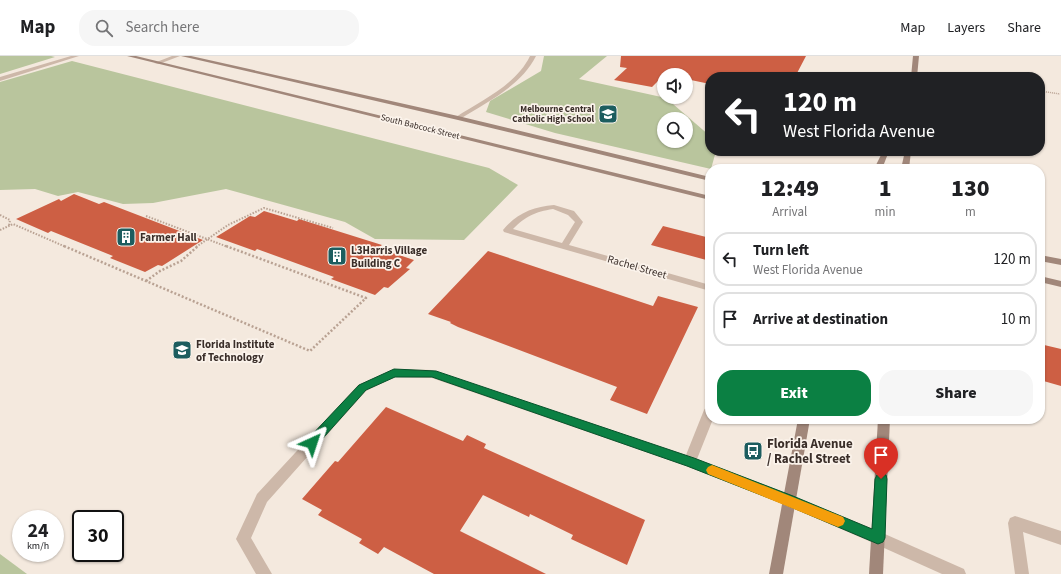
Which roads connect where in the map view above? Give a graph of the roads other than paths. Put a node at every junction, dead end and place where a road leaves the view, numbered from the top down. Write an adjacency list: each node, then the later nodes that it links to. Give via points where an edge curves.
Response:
1 (76, 56): 9 (street)
2 (130, 56): 7 (main road, South Babcock Street)
3 (177, 56): 7 (street)
4 (184, 56): 10 (main road, South Babcock Street)
5 (533, 56): 10 (street, via 531,62 513,82)
6 (916, 56): 8 (main road)
7 (157, 62): 12 (main road, South Babcock Street)
8 (914, 72)
9 (0, 79)
10 (458, 118): 11 (main road, South Babcock Street)
11 (705, 178)
12 (705, 197)
13 (564, 246): 13 (street, Rachel Street, via 514,232 507,230 521,216 538,209 554,207 571,213 579,222); 18 (street, Rachel Street)
14 (1045, 259): 15 (main road)
15 (1061, 262)
16 (1045, 280): 17 (main road)
17 (1061, 284)
18 (705, 287)
19 (705, 423): 22 (street)
20 (803, 424): 23 (main road)
21 (884, 424): 24 (main road)
22 (690, 462): 23 (street); 26 (street, via 432,374 394,373 362,388 262,498 243,539)
23 (788, 500): 24 (street); 27 (main road)
24 (878, 538): 28 (main road); 29 (street)
25 (1061, 538): 30 (street, via 1015,523)
26 (266, 574)
27 (776, 574)
28 (876, 574)
29 (959, 574)
30 (1022, 574)

